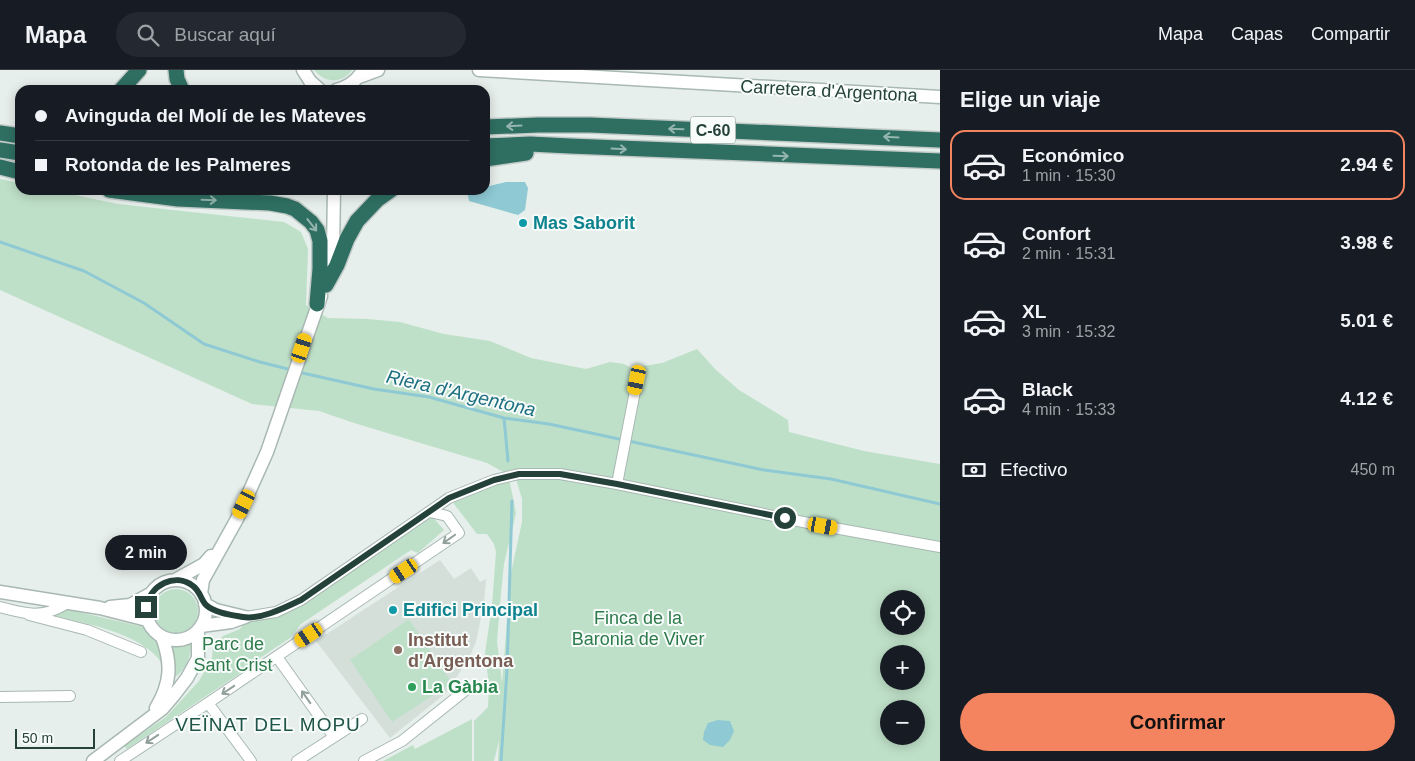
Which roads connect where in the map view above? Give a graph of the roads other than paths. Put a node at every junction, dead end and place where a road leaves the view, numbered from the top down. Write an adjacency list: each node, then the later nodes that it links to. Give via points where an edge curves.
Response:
1 (138, 70): 7 (highway)
2 (176, 70): 8 (highway)
3 (303, 70): 9 (street)
4 (378, 70): 6 (street)
5 (479, 70): 11 (street, Carretera d'Argentona)
6 (361, 74): 10 (street)
7 (126, 85)
8 (180, 85)
9 (316, 85)
10 (349, 85)
11 (940, 97)
12 (0, 125): 13 (highway)
13 (15, 126)
14 (490, 127): 17 (highway, C-60, one-way to 14, via 590,125)
15 (0, 133): 16 (highway)
16 (15, 135)
17 (940, 140)
18 (490, 146): 19 (highway, C-60)
19 (570, 146): 22 (highway); 23 (highway, C-60, one-way to 23)
20 (0, 150): 21 (highway)
21 (15, 152)
22 (490, 158)
23 (940, 161)
24 (0, 167): 25 (highway)
25 (15, 171)
26 (147, 195): 30 (highway, one-way to 30, via 278,204 295,210 311,222 320,241)
27 (334, 195): 29 (street, via 333,249)
28 (384, 195): 29 (highway, via 357,221)
29 (326, 285): 30 (street)
30 (315, 310): 34 (street, via 282,412 251,488)
31 (637, 380): 32 (street)
32 (617, 484): 33 (street, via 560,474 519,474 458,494); 35 (street)
33 (430, 512): 44 (street, via 301,600 276,612); 49 (street, one-way to 49, via 447,516 459,533)
34 (224, 540): 36 (street, via 204,564); 39 (street, via 203,580)
35 (940, 547)
36 (175, 580): 38 (street, via 161,584); 39 (street, via 191,585)
37 (0, 592): 40 (street)
38 (150, 594): 42 (street, via 130,605); 45 (street)
39 (203, 599): 44 (street, via 216,610); 46 (street, via 205,615)
40 (66, 604): 42 (street); 43 (street, via 53,612)
41 (0, 607): 43 (street)
42 (100, 608): 45 (street)
43 (29, 614): 48 (street, via 87,630)
44 (245, 618): 46 (street)
45 (147, 620): 47 (street)
46 (199, 628): 47 (street, via 180,640); 55 (street, via 198,658 193,668 162,710)
47 (162, 637): 55 (street, via 169,656 168,680 164,693)
48 (141, 652)
49 (277, 656): 53 (street, one-way to 53); 56 (street, one-way to 49)
50 (468, 689): 61 (street, via 402,741)
51 (70, 696): 52 (street)
52 (0, 697)
53 (208, 703): 58 (street, one-way to 58); 59 (street)
54 (362, 719): 56 (street)
55 (146, 721): 57 (street)
56 (334, 737): 60 (street)
57 (94, 761)
58 (120, 761)
59 (252, 761)
60 (296, 761)
61 (364, 761)

